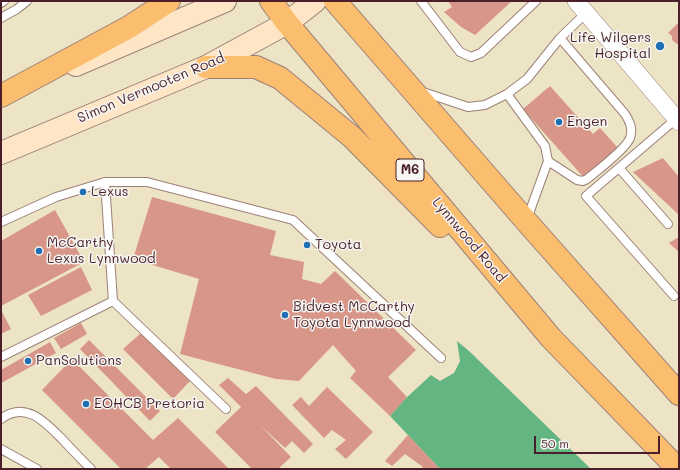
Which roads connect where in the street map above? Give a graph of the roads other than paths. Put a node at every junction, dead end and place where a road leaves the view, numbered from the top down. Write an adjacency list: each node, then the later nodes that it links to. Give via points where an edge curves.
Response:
1 (4, 1): 10 (lane)
2 (27, 1): 12 (lane, via 17,10)
3 (169, 1): 18 (main road, via 129,27)
4 (225, 1): 18 (main road)
5 (271, 1): 13 (main road, Lynnwood Road / M6)
6 (315, 1): 13 (main road, Simon Vermooten Road)
7 (335, 1): 16 (main road)
8 (421, 1): 9 (lane, via 460,52 471,57 481,53)
9 (536, 1)
10 (1, 3)
11 (581, 7): 14 (lane); 19 (street)
12 (1, 18)
13 (287, 23): 15 (main road, Simon Vermooten Road); 29 (main road, Lynnwood Road / M6)
14 (560, 38): 17 (lane, via 527,78); 21 (lane, via 625,114 631,124 630,138 620,150 583,181 577,180)
15 (206, 67): 20 (main road, Simon Vermooten Road); 29 (main road, via 256,67 280,78 352,137)
16 (410, 88): 17 (lane, via 468,107 486,105); 24 (main road)
17 (507, 94): 21 (lane, via 545,146)
18 (1, 97)
19 (677, 121): 22 (lane)
20 (1, 153)
21 (548, 161): 24 (lane)
22 (619, 168): 26 (lane); 27 (lane, via 586,196)
23 (105, 182): 25 (lane, via 56,197); 28 (lane); 31 (lane, via 147,182 293,220)
24 (526, 221): 32 (main road)
25 (1, 222)
26 (668, 224)
27 (674, 296)
28 (113, 301): 30 (lane); 33 (lane)
29 (551, 338): 38 (main road, Lynnwood Road / M6)
30 (1, 357)
31 (441, 358)
32 (679, 394)
33 (226, 409)
34 (1, 419): 37 (lane, via 15,412 25,412 36,417 50,427)
35 (1, 449): 36 (lane)
36 (37, 469)
37 (91, 469)
38 (678, 469)

